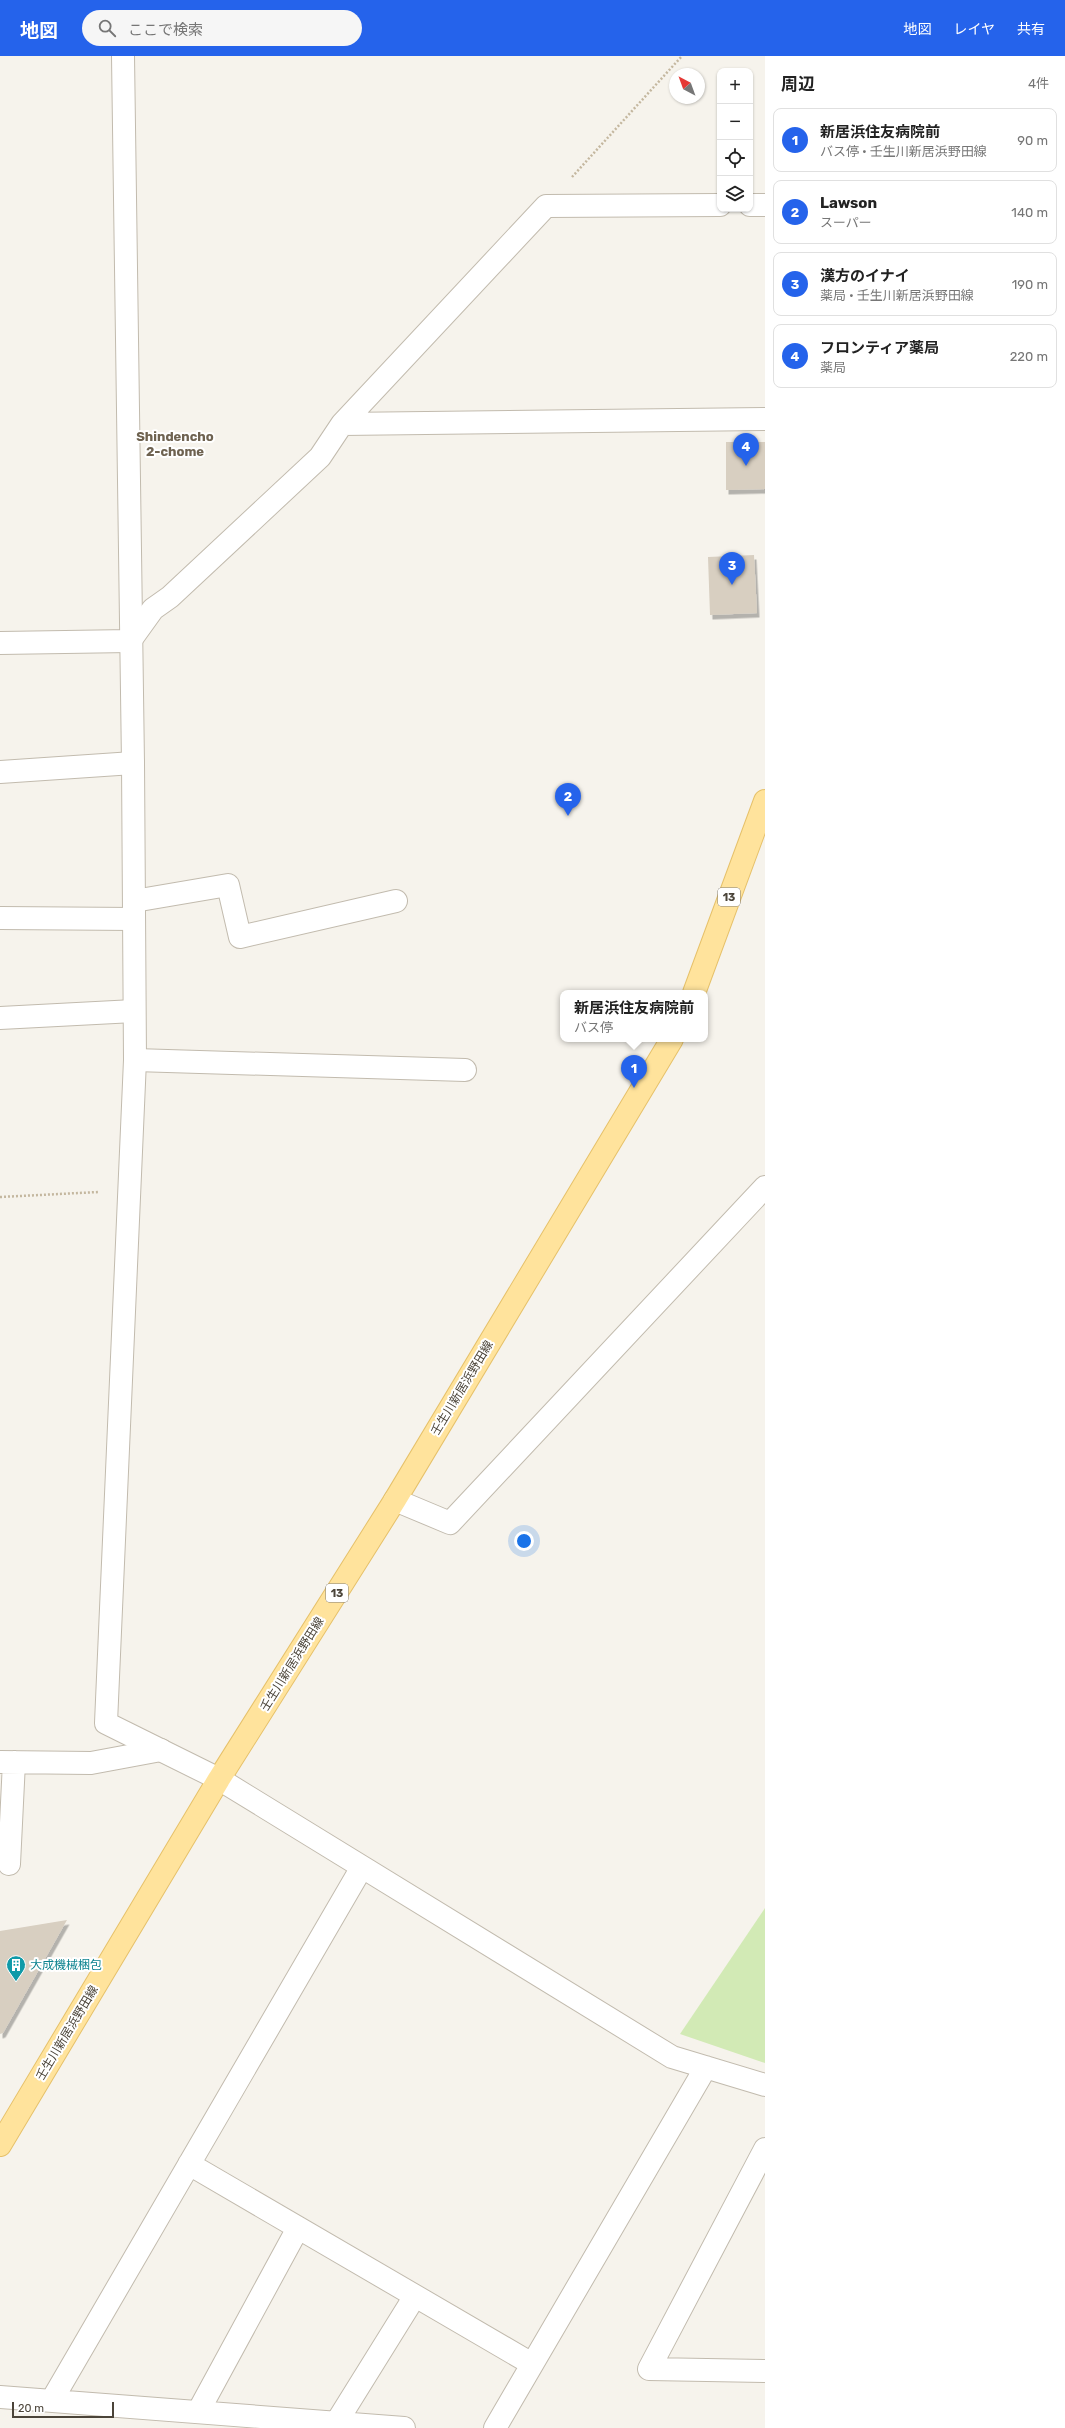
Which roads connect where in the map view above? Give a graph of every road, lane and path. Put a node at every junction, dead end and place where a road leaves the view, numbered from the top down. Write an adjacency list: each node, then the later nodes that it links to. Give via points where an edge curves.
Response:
1 (123, 56): 9 (street)
2 (682, 56): 5 (path)
3 (753, 205): 4 (street)
4 (765, 205)
5 (546, 206): 6 (street); 8 (street)
6 (717, 206)
7 (765, 419): 8 (street)
8 (342, 424): 9 (street, via 320,457 170,597 153,609)
9 (130, 641): 10 (street); 11 (street)
10 (0, 642)
11 (133, 763): 12 (street); 15 (street)
12 (0, 772)
13 (765, 801): 17 (main road, 13)
14 (396, 901): 15 (street, via 240,937 228,885)
15 (134, 910): 16 (street); 18 (street)
16 (0, 918)
17 (695, 990)
18 (134, 1010): 19 (street); 21 (street)
19 (0, 1018)
20 (670, 1042): 26 (main road, 壬生川新居浜野田線 / 13)
21 (134, 1060): 22 (street); 24 (street)
22 (465, 1070)
23 (765, 1187): 26 (street, via 450,1523)
24 (129, 1191): 25 (path); 27 (street, via 106,1724)
25 (0, 1197)
26 (395, 1500): 29 (main road, 壬生川新居浜野田線 / 13)
27 (161, 1750): 28 (street, via 91,1764); 29 (street)
28 (7, 1762): 30 (street)
29 (219, 1779): 31 (street); 34 (main road, 壬生川新居浜野田線 / 13)
30 (9, 1864)
31 (362, 1867): 32 (street, via 672,2057); 36 (street)
32 (706, 2067): 33 (street); 39 (street)
33 (765, 2085)
34 (0, 2145)
35 (765, 2149): 40 (street, via 649,2369)
36 (189, 2164): 37 (street); 42 (street)
37 (298, 2228): 38 (street); 43 (street)
38 (415, 2296): 39 (street); 44 (street)
39 (532, 2364): 46 (street)
40 (765, 2371)
41 (0, 2397): 42 (street)
42 (52, 2400): 43 (street)
43 (198, 2412): 44 (street)
44 (336, 2423): 45 (street)
45 (404, 2428)
46 (495, 2428)

